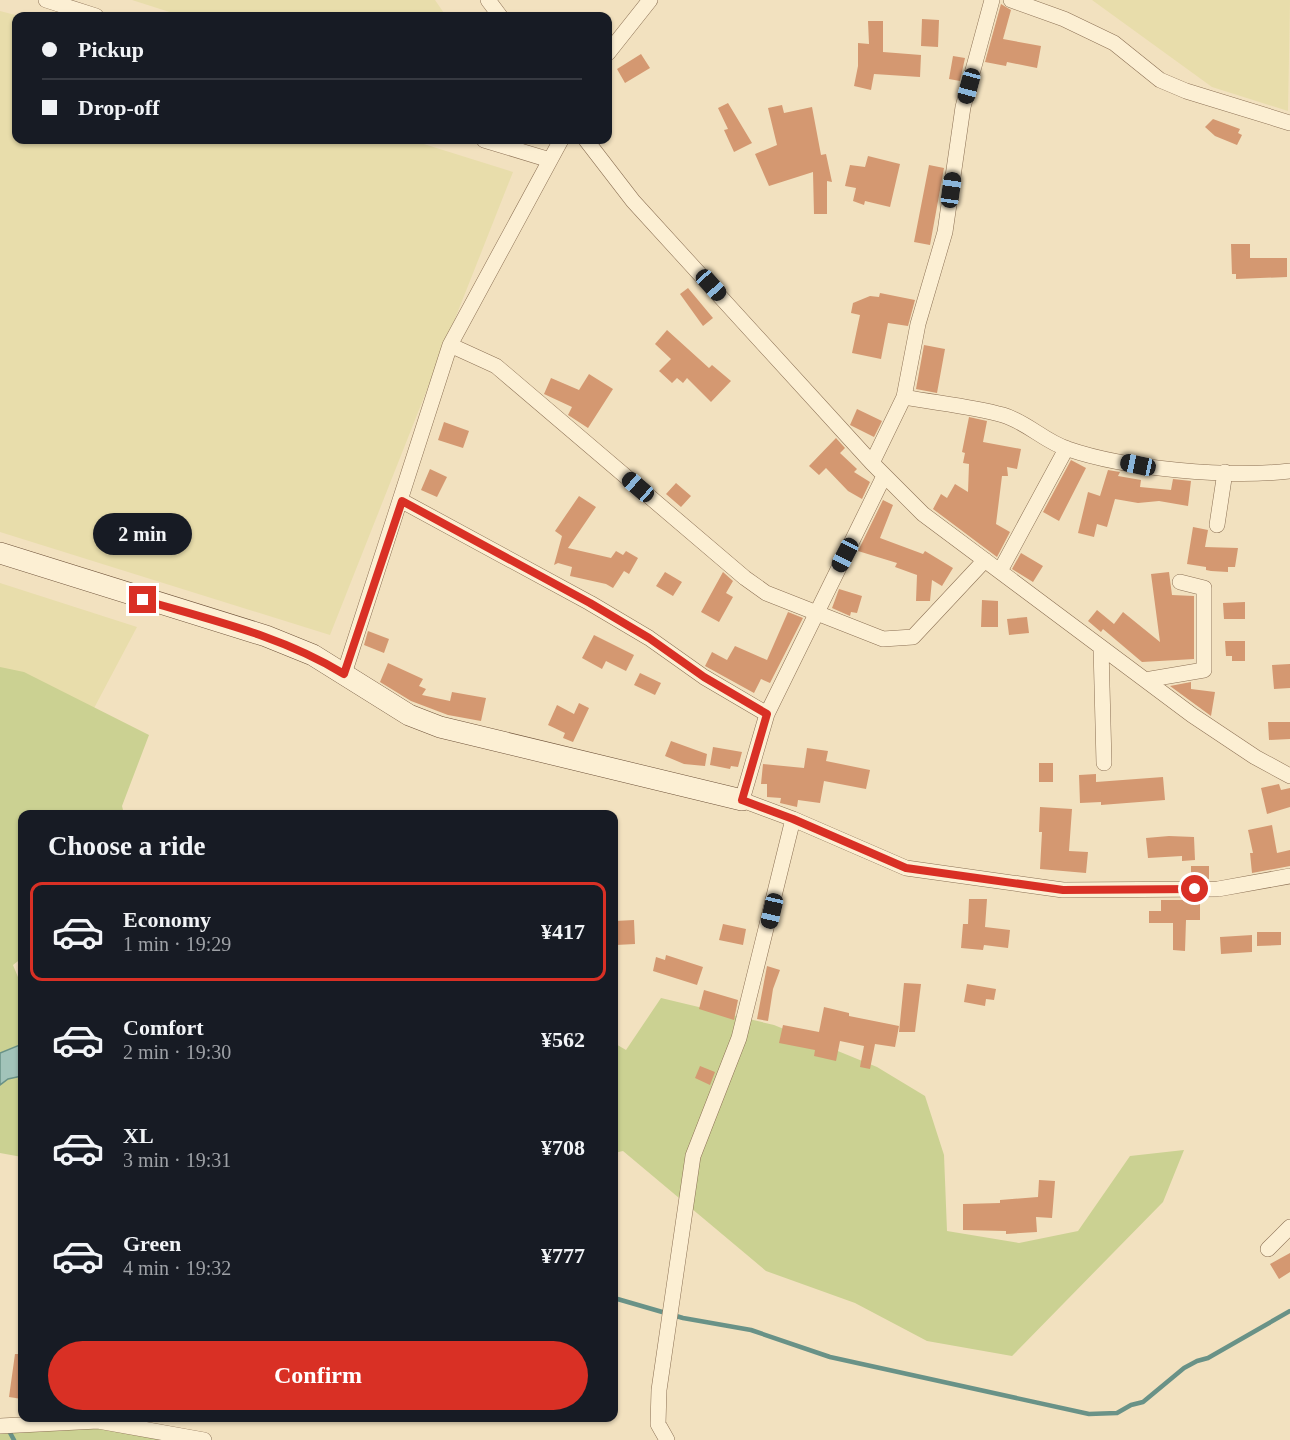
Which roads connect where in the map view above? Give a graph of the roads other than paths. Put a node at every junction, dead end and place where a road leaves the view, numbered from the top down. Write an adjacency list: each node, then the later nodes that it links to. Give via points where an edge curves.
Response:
1 (46, 0): 5 (street)
2 (650, 0): 6 (street)
3 (992, 0): 13 (street, via 963,107 945,232 918,324)
4 (1011, 0): 7 (street, via 1114,43 1169,83)
5 (84, 12)
6 (612, 48)
7 (1290, 123)
8 (497, 144): 11 (street)
9 (559, 144): 11 (street)
10 (589, 144): 15 (street, via 633,201)
11 (550, 160): 12 (street)
12 (450, 345): 19 (street); 25 (street, via 496,366 745,578 766,593)
13 (904, 397): 14 (street, via 1004,416 1035,429); 15 (street)
14 (1066, 449): 17 (street, via 1138,465); 23 (street)
15 (872, 463): 18 (street)
16 (1290, 471): 17 (street)
17 (1225, 472): 20 (street)
18 (884, 476): 22 (street, via 923,514); 25 (street)
19 (402, 501): 27 (street); 29 (street, via 590,603)
20 (1217, 525)
21 (0, 553): 27 (street, via 266,636 313,655)
22 (985, 560): 23 (street); 25 (street, via 913,637 883,639)
23 (1000, 572): 26 (street)
24 (1180, 582): 28 (street, via 1204,588 1204,670)
25 (816, 615): 29 (street)
26 (1101, 646): 28 (street); 30 (street)
27 (344, 674): 32 (street, via 410,715 440,727)
28 (1145, 680): 31 (street, via 1255,757)
29 (767, 714): 32 (street)
30 (1104, 763)
31 (1290, 776)
32 (742, 800): 33 (street)
33 (793, 819): 34 (street, via 906,868 1063,890 1218,889); 41 (street, via 739,1038 693,1156 659,1390 658,1424)
34 (1290, 876)
35 (1290, 1227): 36 (street)
36 (1268, 1249)
37 (78, 1422): 39 (street)
38 (104, 1422): 40 (street)
39 (0, 1426)
40 (204, 1440)
41 (667, 1440)

